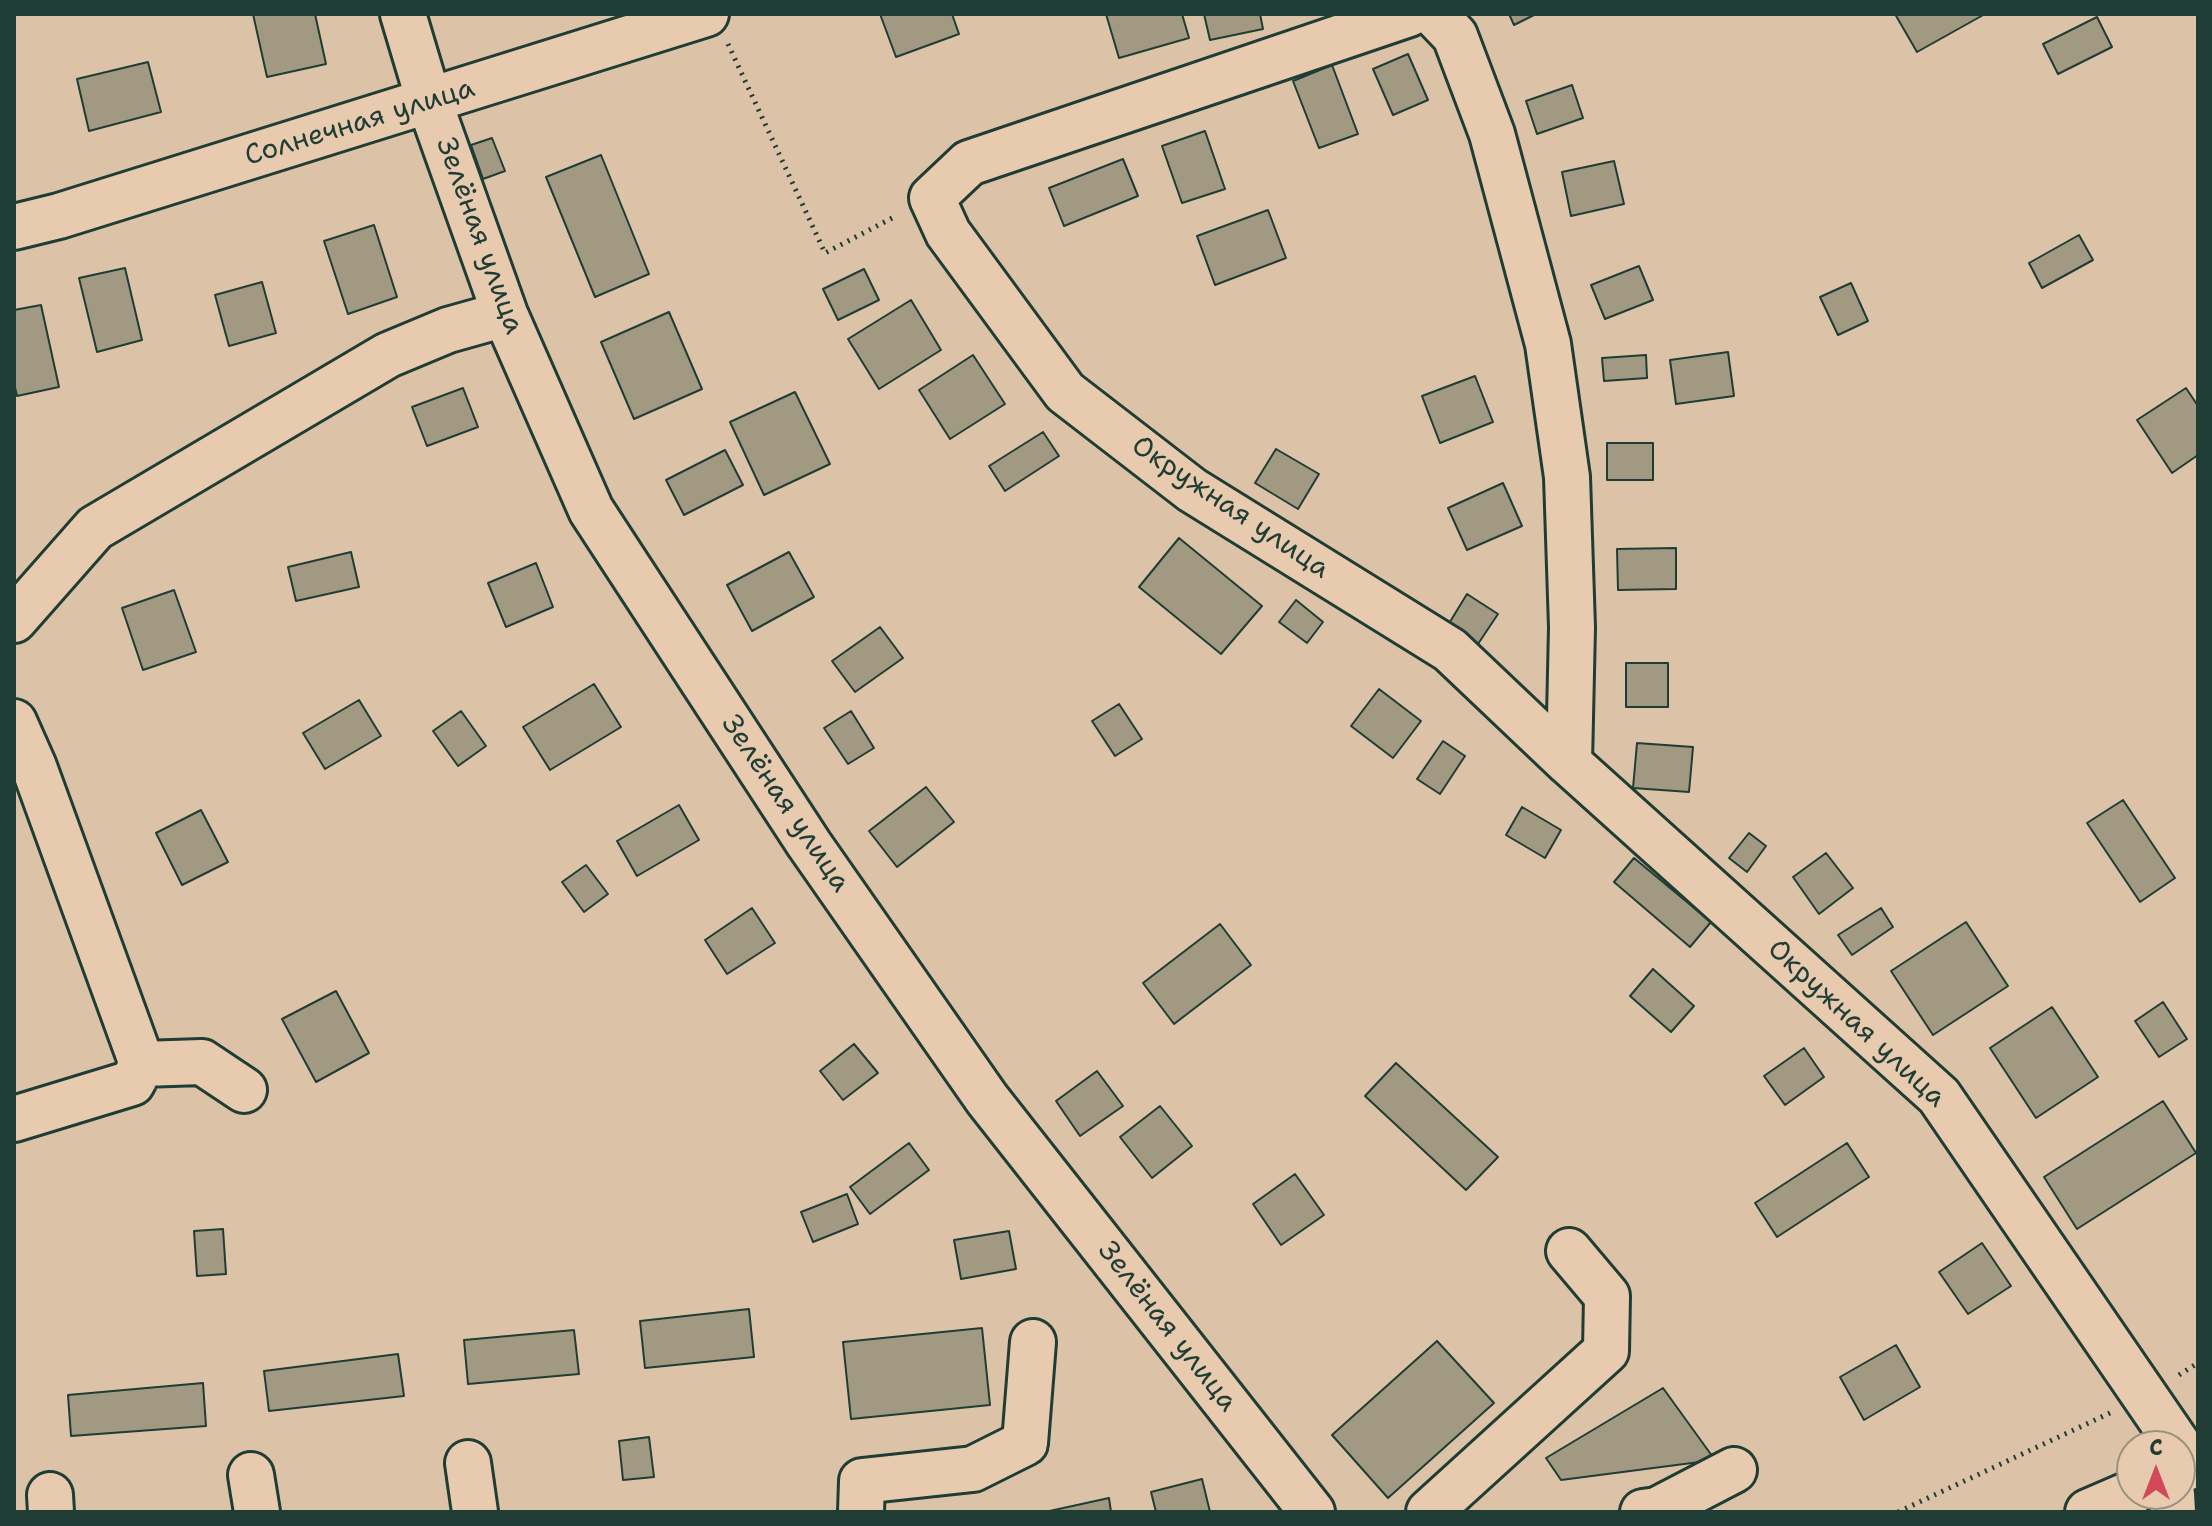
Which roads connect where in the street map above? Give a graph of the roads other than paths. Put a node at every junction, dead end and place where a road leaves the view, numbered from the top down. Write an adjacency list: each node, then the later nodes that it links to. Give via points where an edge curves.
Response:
1 (403, 14): 5 (street, Зелёная улица)
2 (1409, 14): 10 (street, Окружная улица, via 969,163 932,198 948,233 1065,392 1192,490 1450,650)
3 (1434, 14): 10 (street, via 1455,36 1492,134 1548,344 1567,477)
4 (716, 28): 5 (street, Солнечная улица)
5 (429, 101): 6 (street, Солнечная улица); 7 (street, Зелёная улица)
6 (14, 227)
7 (505, 314): 8 (street, via 388,355 95,528); 22 (street, Зелёная улица, via 591,510 809,844 987,1099)
8 (14, 620)
9 (14, 722): 11 (street)
10 (1569, 763): 16 (street, Окружная улица, via 1939,1096)
11 (142, 1064): 12 (street, via 202,1062); 13 (street, via 132,1083)
12 (244, 1090)
13 (14, 1119)
14 (1569, 1251): 23 (street, via 1607,1296 1606,1351)
15 (1033, 1342): 21 (street, via 1025,1443 973,1469 862,1481)
16 (2164, 1430)
17 (468, 1463): 20 (street)
18 (1734, 1470): 24 (street, via 1657,1510)
19 (2116, 1500): 25 (street)
20 (475, 1512)
21 (861, 1512)
22 (1312, 1512)
23 (1429, 1512)
24 (1643, 1512)
25 (2088, 1512)

